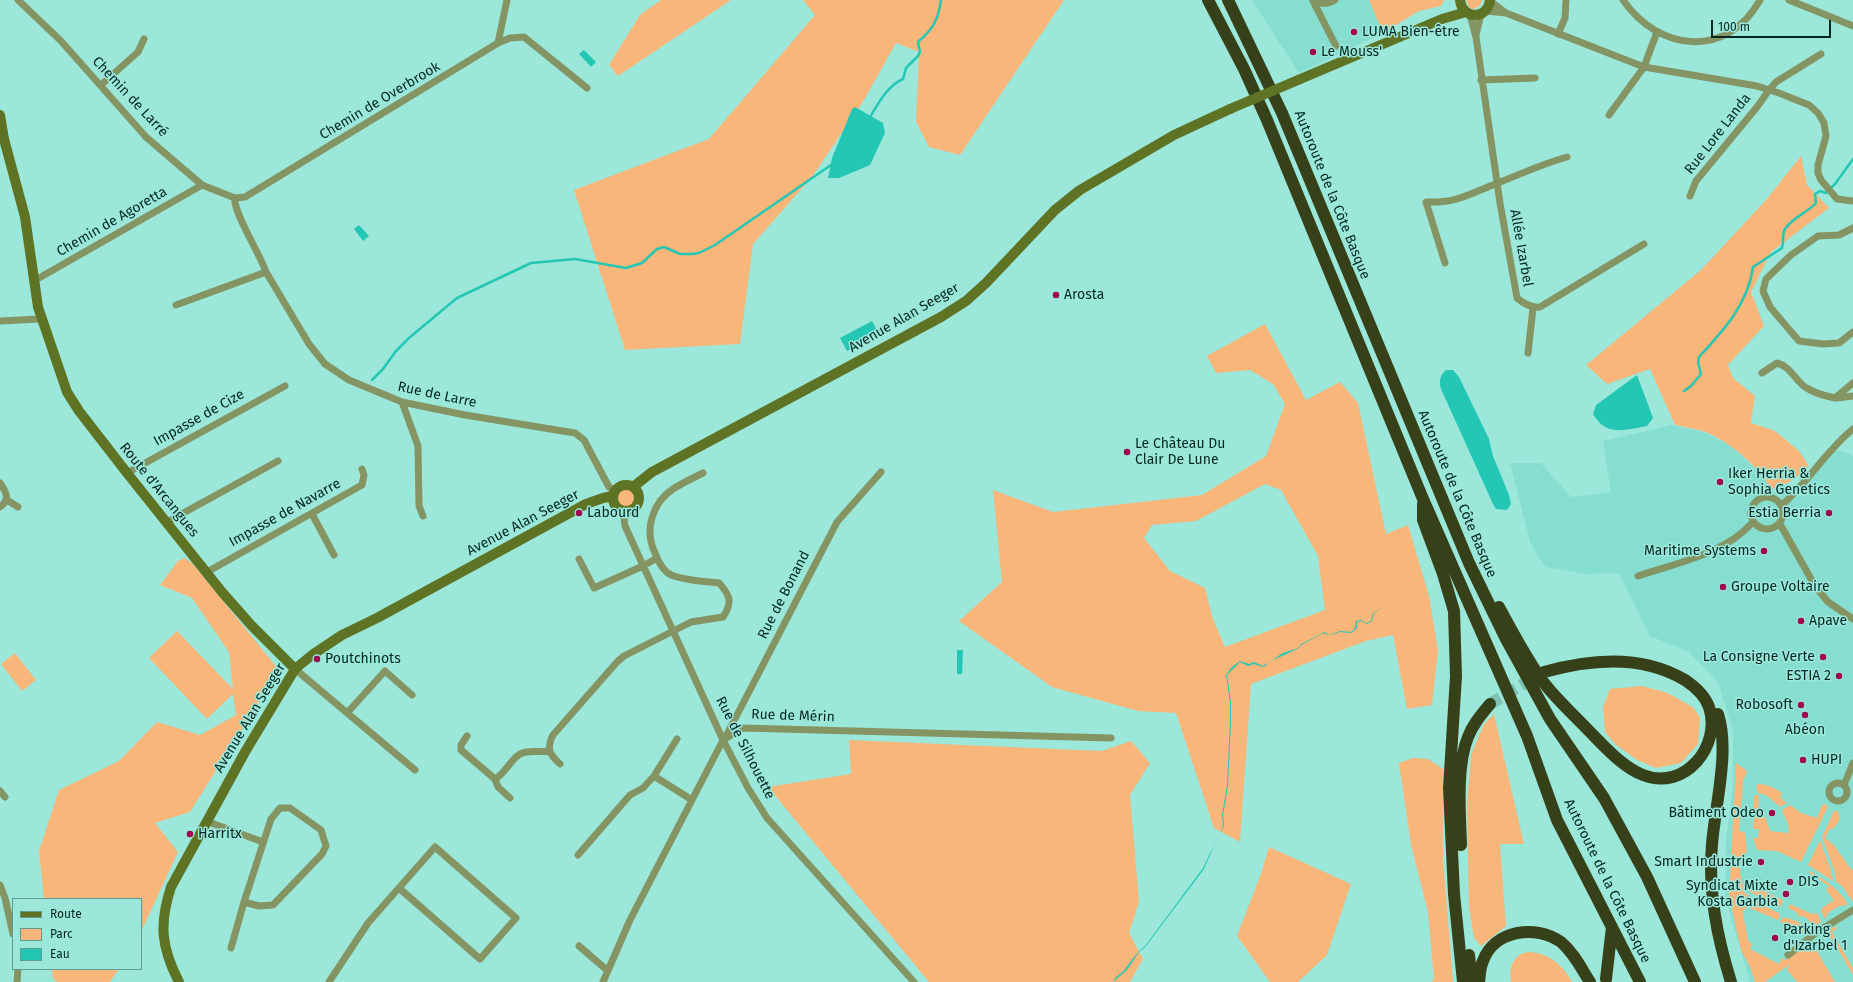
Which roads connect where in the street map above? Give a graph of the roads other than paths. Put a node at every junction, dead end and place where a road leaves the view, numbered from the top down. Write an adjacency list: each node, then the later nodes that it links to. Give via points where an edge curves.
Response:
1 (18, 0): 28 (street, Chemin de Larré, via 61,41)
2 (507, 0): 22 (street)
3 (1208, 0): 65 (highway, Autoroute de la Côte Basque, via 1267,120)
4 (1228, 0): 79 (highway, Autoroute de la Côte Basque, via 1282,113)
5 (1313, 0): 6 (street, via 1326,4); 23 (street)
6 (1335, 0)
7 (1490, 0): 14 (main road); 15 (street)
8 (1566, 0): 19 (street, via 1565,18)
9 (1623, 0): 18 (street, via 1637,17)
10 (1760, 0): 18 (street, via 1749,16 1727,33 1714,39 1690,43)
11 (1789, 0): 17 (street)
12 (1460, 1): 13 (main road); 16 (main road)
13 (1468, 13): 14 (main road); 16 (main road); 20 (street)
14 (1483, 13): 15 (street); 20 (street)
15 (1506, 13): 19 (street, Rue Lore Landa)
16 (1442, 19): 63 (main road, Avenue Alan Seeger, bridge, via 1230,108 1174,135 1080,190 1055,210 966,301 941,317 652,472)
17 (1853, 26)
18 (1657, 32): 25 (street)
19 (1558, 34): 25 (street, Rue Lore Landa)
20 (1476, 37): 27 (street, Allée Izarbel)
21 (144, 39): 28 (street, via 138,52)
22 (498, 44): 29 (street, Chemin de Overbrook, via 510,38 524,37); 37 (street, Chemin de Overbrook, via 245,197)
23 (1336, 46)
24 (1820, 54): 30 (street, Rue Lore Landa, via 1776,82)
25 (1644, 67): 30 (street, Rue Lore Landa); 32 (street)
26 (1535, 78): 27 (street)
27 (1481, 80): 34 (street, Allée Izarbel)
28 (101, 85): 35 (street, Chemin de Larré, via 146,137)
29 (587, 88)
30 (1769, 90): 36 (street, Rue Lore Landa, via 1696,181); 38 (street, Rue Lore Landa, via 1809,105 1818,113 1824,123 1826,136 1818,173 1837,199)
31 (0, 115): 43 (main road, Route d'Arcangues, via 25,217)
32 (1609, 115)
33 (1568, 157): 34 (street)
34 (1497, 183): 41 (street, via 1461,199 1438,203 1426,202); 45 (street, Allée Izarbel, via 1515,292 1517,298)
35 (202, 185): 37 (street, Chemin de Larré); 43 (street, Chemin de Agoretta)
36 (1690, 196)
37 (235, 198): 42 (street, Rue de Larre, via 236,210)
38 (1853, 201)
39 (1853, 228): 48 (street, via 1839,235 1818,236 1791,255 1766,279 1763,291 1770,307 1798,342 1839,343)
40 (1644, 244): 45 (street, via 1548,303)
41 (1445, 263)
42 (266, 272): 44 (street); 55 (street, Rue de Larre, via 309,344 325,364 349,380)
43 (34, 279): 46 (main road, Route d'Arcangues)
44 (176, 305)
45 (1533, 308): 49 (street)
46 (40, 319): 47 (street); 60 (main road, Route d'Arcangues, via 67,392)
47 (0, 321)
48 (1853, 332)
49 (1528, 353)
50 (1762, 374): 54 (street, via 1777,363 1784,364 1804,387)
51 (1853, 383): 54 (street)
52 (285, 386): 60 (street, Impasse de Cize)
53 (1853, 396): 54 (street)
54 (1835, 398)
55 (402, 402): 64 (street, Rue de Larre, via 575,433 584,440); 72 (street, via 418,446 419,506)
56 (1853, 429): 67 (street, via 1831,449 1810,478)
57 (278, 461): 73 (street)
58 (362, 469): 71 (street, Impasse de Navarre, via 362,485)
59 (881, 472): 91 (street, Rue de Bonand, via 837,522)
60 (127, 473): 73 (main road, Route d'Arcangues)
61 (703, 473): 77 (street, via 673,489 658,503 650,521 650,544)
62 (0, 483): 66 (street, via 7,493)
63 (633, 487): 64 (main road, via 622,486); 70 (main road, via 638,494 638,503 632,509)
64 (614, 494): 70 (main road, via 615,504); 85 (main road, Avenue Alan Seeger, via 586,504 342,635)
65 (1423, 499): 101 (highway, via 1423,520 1444,574 1454,611 1456,676 1449,788); 109 (highway, Autoroute de la Côte Basque, via 1527,736 1557,820)
66 (7, 500): 68 (street); 69 (street)
67 (1782, 505): 74 (street, via 1776,499 1759,499 1752,509); 75 (street, via 1784,512)
68 (0, 507)
69 (18, 507)
70 (623, 510): 80 (street, Rue de Silhouette, via 625,526)
71 (312, 514): 76 (street); 81 (street, Impasse de Navarre)
72 (423, 516)
73 (167, 522): 81 (main road, Route d'Arcangues)
74 (1754, 522): 75 (street, via 1766,530); 82 (street, via 1744,533 1724,545)
75 (1780, 524): 83 (street, via 1819,591 1828,602)
76 (334, 555)
77 (657, 558): 80 (street); 84 (street, via 669,574 684,579 719,583 728,593 729,607 723,617 691,622)
78 (580, 559): 80 (street, via 594,588)
79 (1469, 563): 127 (highway, Autoroute de la Côte Basque, via 1506,639 1550,719 1604,798 1647,877); 128 (highway, via 1482,575 1544,683 1603,746 1625,765 1644,776 1662,778 1680,774 1695,764 1706,750 1713,727 1709,706 1699,691 1673,673 1625,661 1542,670 1578,657 1626,655 1656,658 1698,679 1712,698 1721,723 1722,750 1712,844 1711,882 1716,928)
80 (643, 566): 84 (street, Rue de Silhouette)
81 (207, 572): 85 (main road, Route d'Arcangues, via 252,626)
82 (1638, 576)
83 (1853, 619)
84 (673, 632): 91 (street, Rue de Silhouette); 92 (street, via 617,662 553,735 549,742)
85 (295, 669): 87 (street); 102 (main road, Avenue Alan Seeger)
86 (412, 695): 87 (street, via 385,672)
87 (347, 713): 95 (street)
88 (467, 736): 97 (street, via 461,750)
89 (1111, 738): 91 (street, Rue de Mérin, via 743,728)
90 (677, 739): 96 (street)
91 (724, 740): 100 (street, Rue de Mérin); 117 (street, Rue de Silhouette, via 748,788 767,818)
92 (549, 751): 94 (street); 97 (street, via 520,754)
93 (1853, 763): 98 (street)
94 (560, 764)
95 (415, 770)
96 (654, 776): 100 (street); 104 (street, via 643,788 630,795)
97 (495, 779): 99 (street, via 498,787)
98 (1844, 785)
99 (510, 798)
100 (692, 800): 115 (street, Rue de Mérin, via 630,920)
101 (1451, 809): 122 (highway, via 1454,894); 123 (highway, via 1462,734 1472,715 1488,701 1467,738 1462,762 1461,858 1464,921)
102 (206, 821): 103 (street); 119 (main road, Avenue Alan Seeger, via 171,887 166,905 163,940)
103 (263, 842): 107 (street); 107 (street, via 271,819 280,808 290,808 321,830 326,846 322,854 273,905 259,906)
104 (578, 855)
105 (0, 885): 110 (street)
106 (399, 888): 106 (street, via 435,847 516,918 480,959); 120 (street, via 368,923)
107 (244, 902): 112 (street)
108 (1853, 910): 113 (street, via 1817,932)
109 (1612, 927): 116 (highway); 126 (highway, Autoroute de la Côte Basque)
110 (12, 930)
111 (579, 946): 115 (street)
112 (231, 948)
113 (1788, 955)
114 (18, 970): 118 (street)
115 (608, 971): 121 (street, Rue de Mérin)
116 (1606, 979)
117 (912, 981)
118 (17, 982)
119 (179, 982)
120 (329, 982)
121 (603, 982)
122 (1463, 982)
123 (1472, 982)
124 (1479, 982): 125 (highway, via 1483,960 1494,944 1527,930 1545,934 1560,942 1574,956)
125 (1590, 982)
126 (1640, 982)
127 (1695, 982)
128 (1731, 982)

